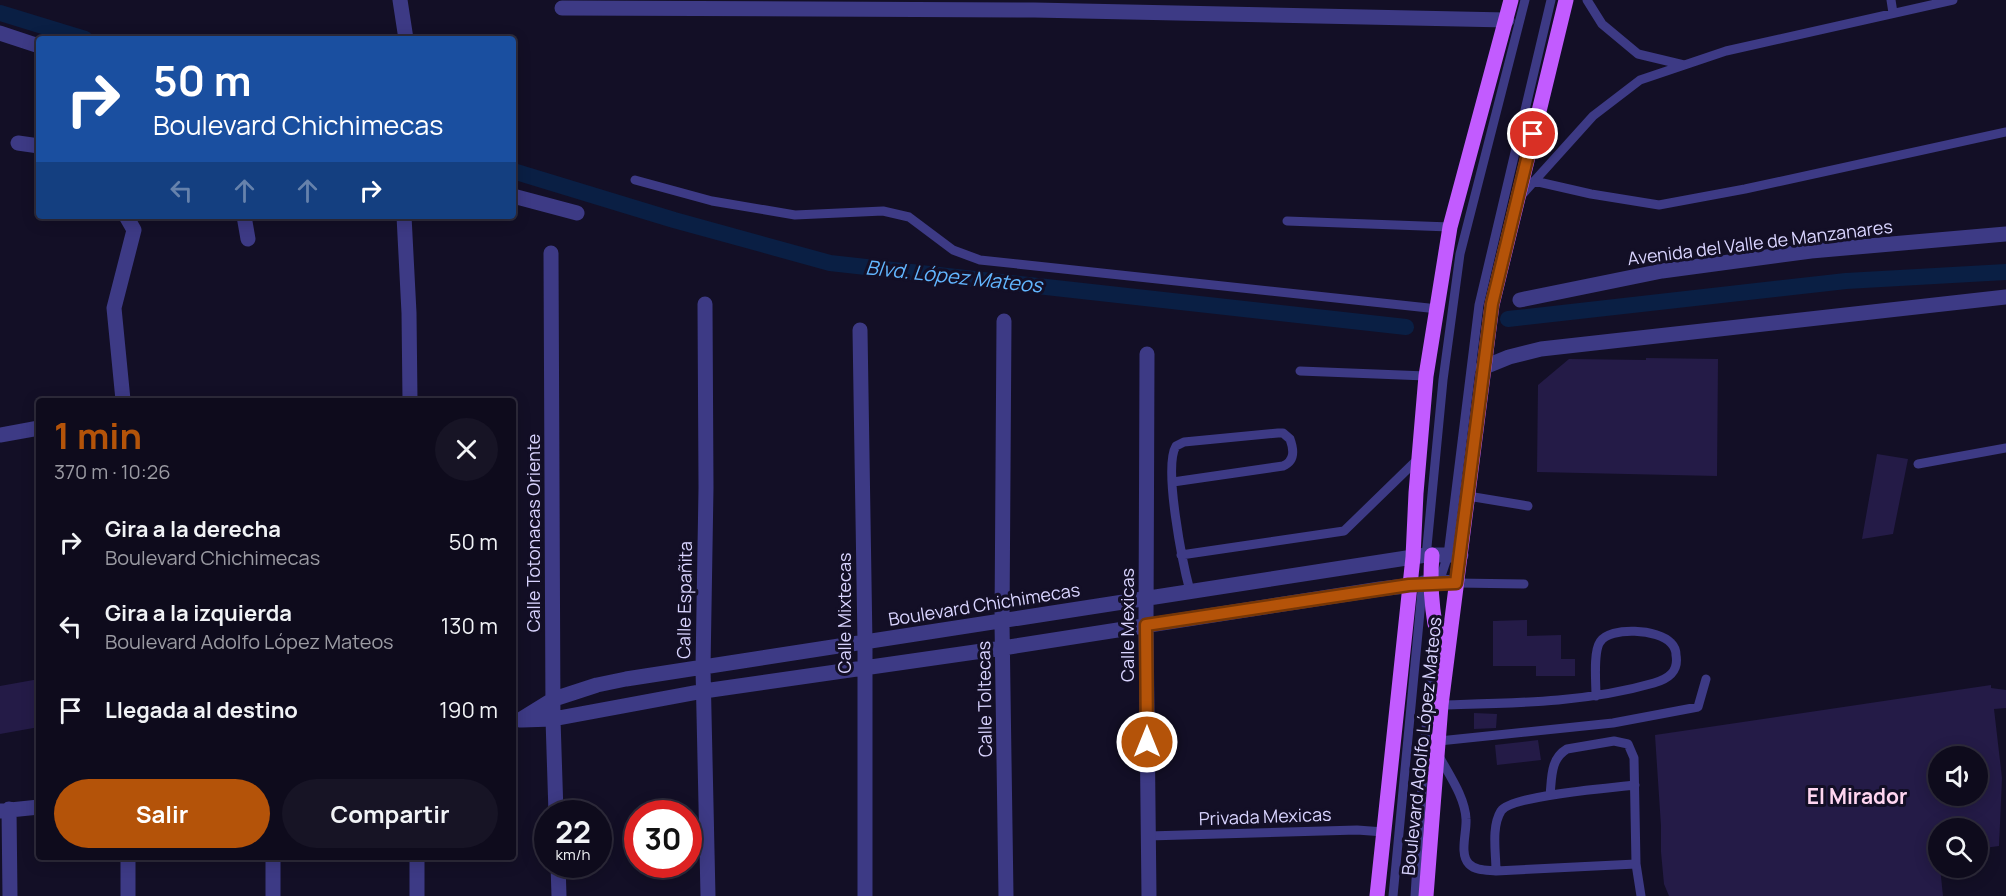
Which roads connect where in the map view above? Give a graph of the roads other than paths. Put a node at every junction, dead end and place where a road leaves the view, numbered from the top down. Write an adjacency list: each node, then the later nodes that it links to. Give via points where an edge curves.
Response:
1 (400, 0): 13 (street)
2 (1511, 0): 11 (main road, Boulevard Adolfo López Mateos)
3 (1525, 0): 54 (lane, via 1460,254)
4 (1551, 0): 53 (lane, via 1479,305)
5 (1566, 0): 22 (main road, Boulevard Adolfo López Mateos)
6 (1587, 0): 15 (lane, via 1602,24 1638,54)
7 (1891, 0): 10 (lane)
8 (1953, 0): 10 (lane)
9 (562, 8): 11 (street, via 1034,10)
10 (1893, 13): 15 (lane, via 1726,51)
11 (1507, 20): 28 (main road, Boulevard Adolfo López Mateos)
12 (0, 33): 14 (street)
13 (406, 36)
14 (36, 45)
15 (1686, 65): 20 (lane, via 1640,80 1593,117)
16 (2006, 132): 20 (lane, via 1659,205)
17 (18, 143): 18 (street)
18 (36, 146)
19 (635, 180): 35 (lane, via 712,201 795,215 883,211 909,217 953,250 980,260)
20 (1534, 181): 22 (lane)
21 (516, 197): 23 (street)
22 (1516, 201): 39 (main road, Boulevard Adolfo López Mateos)
23 (577, 213)
24 (128, 219): 42 (street, via 134,230 114,308)
25 (245, 219): 30 (street)
26 (404, 219): 43 (street)
27 (1287, 221): 28 (lane)
28 (1450, 227): 35 (main road, Boulevard Adolfo López Mateos)
29 (2006, 234): 33 (street, Avenida del Valle de Manzanares, via 1811,251 1685,268)
30 (248, 239)
31 (551, 254): 71 (street, Calle Totonacas Oriente)
32 (2006, 297): 39 (street, via 1541,349)
33 (1520, 300)
34 (705, 304): 66 (street, Calle Españita)
35 (1437, 309): 41 (main road, Boulevard Adolfo López Mateos)
36 (1004, 321): 60 (street, Calle Toltecas)
37 (860, 330): 63 (street, Calle Mixtecas)
38 (1147, 354): 59 (street, Calle Mexicas)
39 (1482, 368): 50 (main road, Boulevard Adolfo López Mateos)
40 (1300, 370): 41 (lane)
41 (1426, 376): 47 (main road, Boulevard Adolfo López Mateos)
42 (123, 398)
43 (410, 398)
44 (36, 429): 45 (street)
45 (0, 435)
46 (2006, 448): 48 (lane)
47 (1419, 458): 52 (lane, via 1344,531); 54 (main road, Boulevard Adolfo López Mateos)
48 (1918, 464)
49 (1173, 482): 49 (lane, via 1173,450 1179,443 1278,433 1290,439 1292,457 1282,466); 52 (lane)
50 (1468, 496): 51 (lane); 53 (main road, Boulevard Adolfo López Mateos)
51 (1528, 506)
52 (1180, 555): 58 (lane)
53 (1455, 555): 54 (street, Boulevard Chichimecas); 55 (lane); 56 (main road, Boulevard Adolfo López Mateos)
54 (1424, 556): 55 (main road, Boulevard Adolfo López Mateos); 55 (main road); 58 (street, Boulevard Chichimecas)
55 (1425, 583): 56 (street, Boulevard Chichimecas); 61 (main road); 62 (street, Boulevard Chichimecas); 81 (main road, Boulevard Adolfo López Mateos); 99 (lane)
56 (1456, 583): 57 (lane); 67 (main road, Boulevard Adolfo López Mateos)
57 (1524, 584)
58 (1190, 591): 59 (street, Boulevard Chichimecas)
59 (1147, 597): 60 (street, Boulevard Chichimecas); 62 (street, Calle Mexicas)
60 (1002, 622): 63 (street, Boulevard Chichimecas); 64 (street, Calle Toltecas)
61 (1436, 622): 67 (main road); 100 (lane)
62 (1146, 625): 64 (street, Boulevard Chichimecas); 82 (street, Calle Mexicas)
63 (865, 643): 65 (street, Calle Mixtecas); 66 (street, Boulevard Chichimecas)
64 (1003, 648): 65 (street, Boulevard Chichimecas); 96 (street, Calle Toltecas)
65 (863, 667): 69 (street, Boulevard Chichimecas); 95 (street, Calle Mixtecas)
66 (703, 668): 69 (street, Calle Españita); 71 (street, Boulevard Chichimecas, via 597,685)
67 (1447, 668): 72 (main road, Boulevard Adolfo López Mateos)
68 (1706, 679): 75 (lane, via 1698,707)
69 (704, 691): 73 (street, Boulevard Chichimecas); 94 (street, Calle Españita)
70 (1596, 696): 70 (lane, via 1654,683 1672,674 1677,664 1672,643 1648,633 1608,634 1597,648); 72 (lane)
71 (554, 699): 73 (street, Calle Totonacas Oriente); 74 (street, Boulevard Chichimecas)
72 (1441, 705): 75 (main road, Boulevard Adolfo López Mateos)
73 (553, 719): 74 (street, Boulevard Chichimecas); 78 (street, Calle Totonacas Oriente)
74 (516, 720)
75 (1438, 747): 87 (lane, via 1464,808 1468,864); 101 (main road, Boulevard Adolfo López Mateos)
76 (1635, 785): 77 (lane); 77 (lane, via 1632,749 1614,741 1560,753 1554,764); 86 (lane)
77 (1550, 795): 87 (lane, via 1518,801 1501,811 1497,822)
78 (556, 800)
79 (36, 807): 80 (street)
80 (4, 810): 89 (street)
81 (1384, 832): 82 (lane, Privada Mexicas); 98 (main road, Boulevard Adolfo López Mateos)
82 (1148, 836): 97 (street, Calle Mexicas)
83 (128, 860): 90 (street)
84 (273, 860): 91 (street)
85 (417, 860): 92 (street)
86 (1636, 864): 87 (lane); 102 (lane)
87 (1496, 871)
88 (558, 878): 93 (street)
89 (10, 896)
90 (128, 896)
91 (273, 896)
92 (417, 896)
93 (559, 896)
94 (708, 896)
95 (865, 896)
96 (1006, 896)
97 (1149, 896)
98 (1377, 896)
99 (1393, 896)
100 (1415, 896)
101 (1426, 896)
102 (1641, 896)

